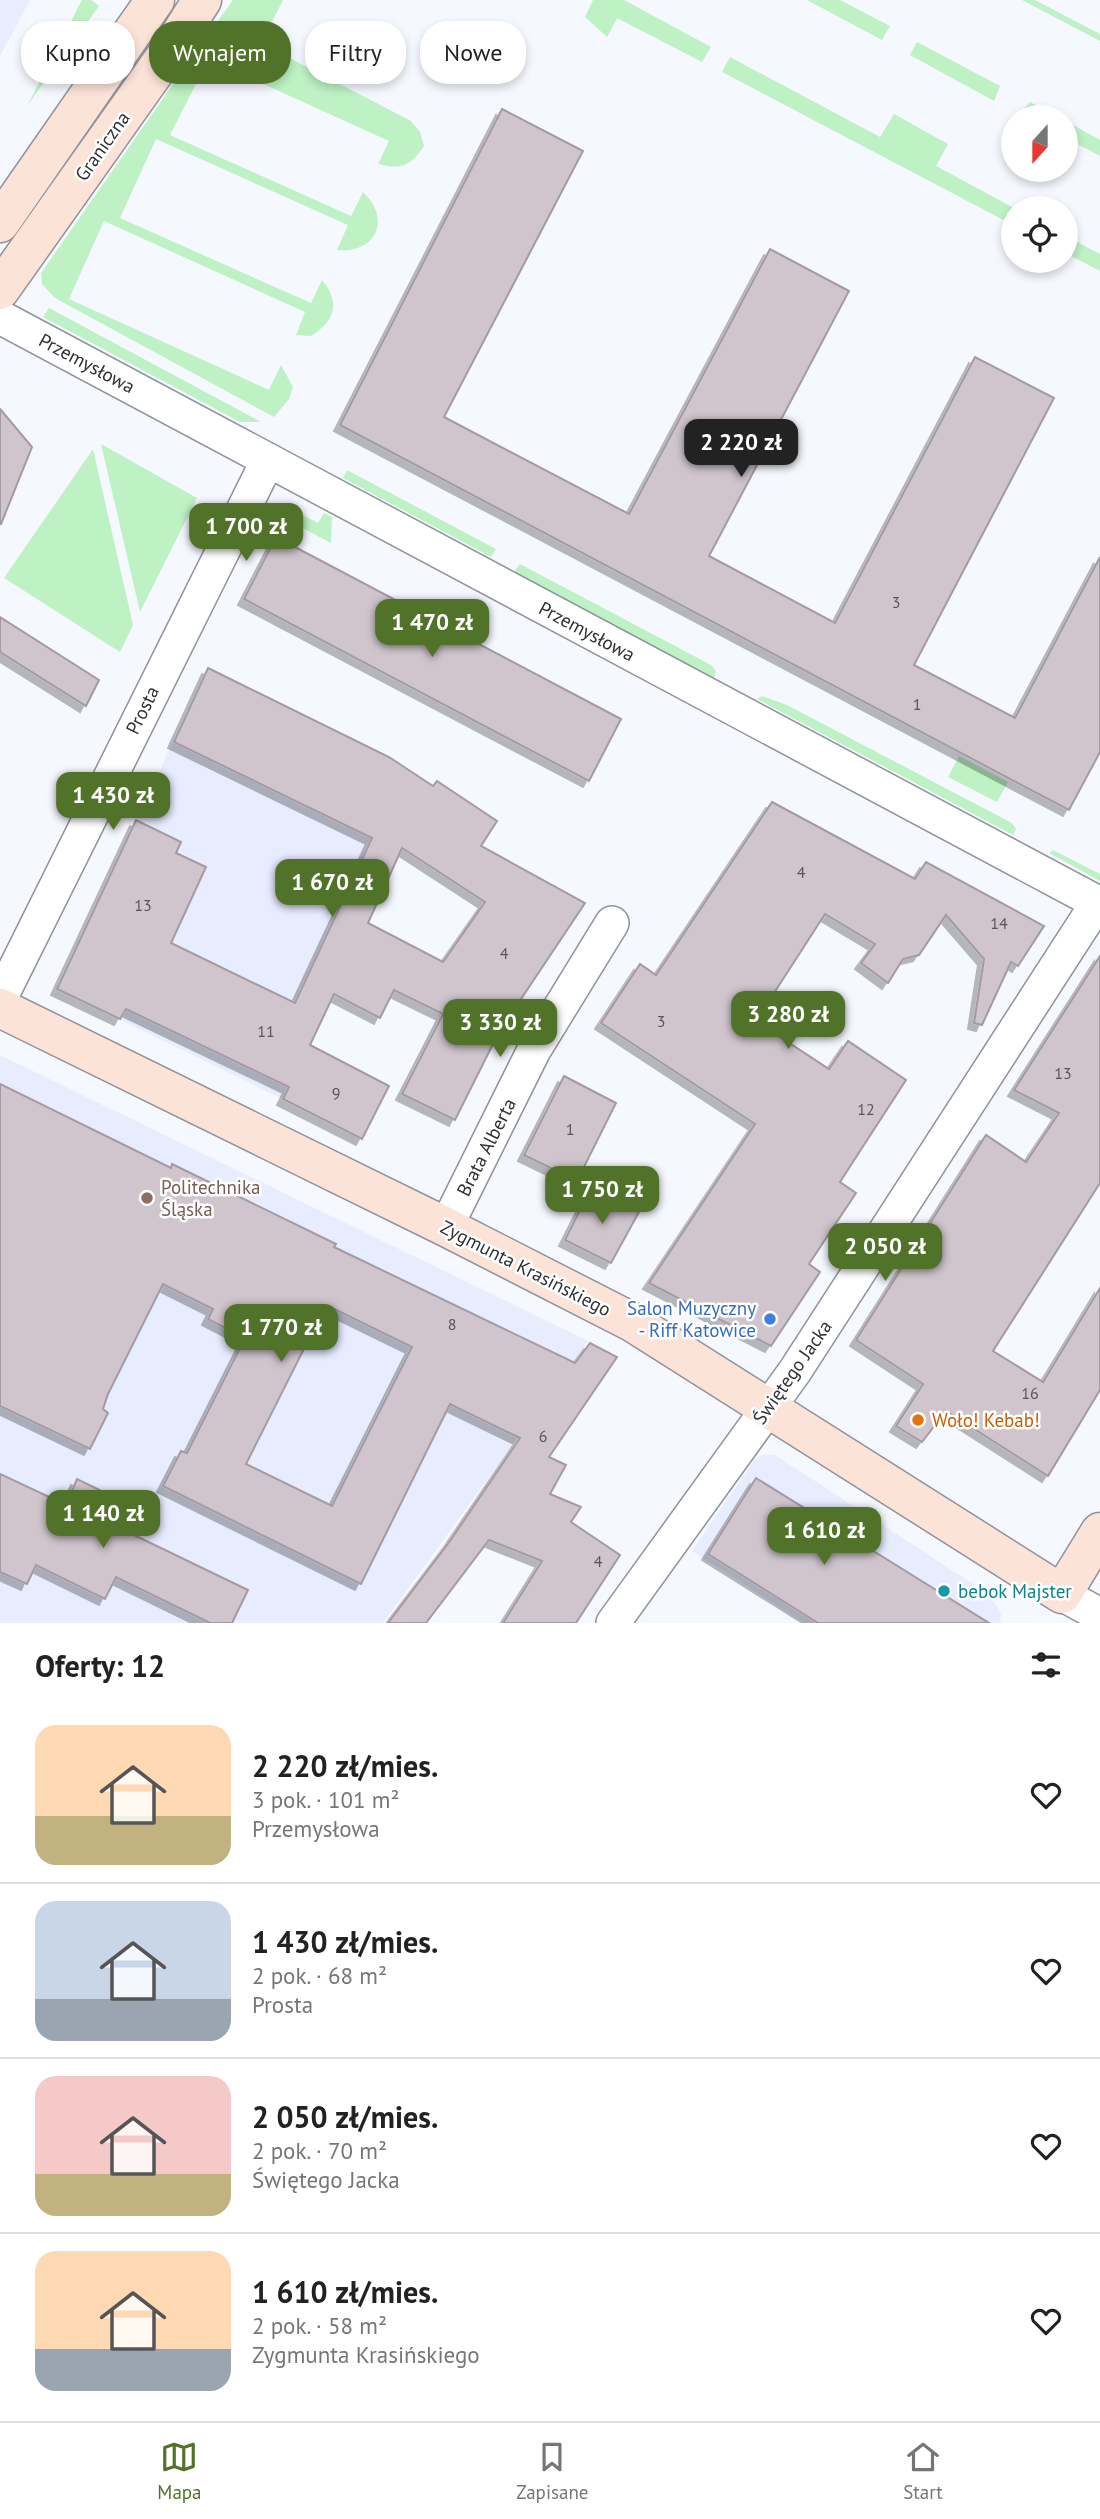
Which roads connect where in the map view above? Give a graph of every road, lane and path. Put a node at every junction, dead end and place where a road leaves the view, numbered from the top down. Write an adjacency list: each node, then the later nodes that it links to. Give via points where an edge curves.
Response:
1 (155, 0): 3 (street, Graniczna)
2 (202, 0): 4 (street, Graniczna)
3 (0, 223)
4 (0, 290)
5 (0, 317): 6 (street, Przemysłowa)
6 (268, 460): 7 (street, Przemysłowa); 9 (street, Prosta)
7 (1099, 903): 12 (street, Świętego Jacka)
8 (612, 923): 11 (street, Brata Alberta, via 534,1051)
9 (0, 999)
10 (0, 1008): 11 (street, Zygmunta Krasińskiego)
11 (446, 1227): 12 (street, Zygmunta Krasińskiego, via 632,1322)
12 (769, 1406): 14 (street, Zygmunta Krasińskiego); 16 (street, Świętego Jacka)
13 (1100, 1532): 14 (street)
14 (1062, 1594): 15 (street)
15 (1100, 1615)
16 (612, 1623)

